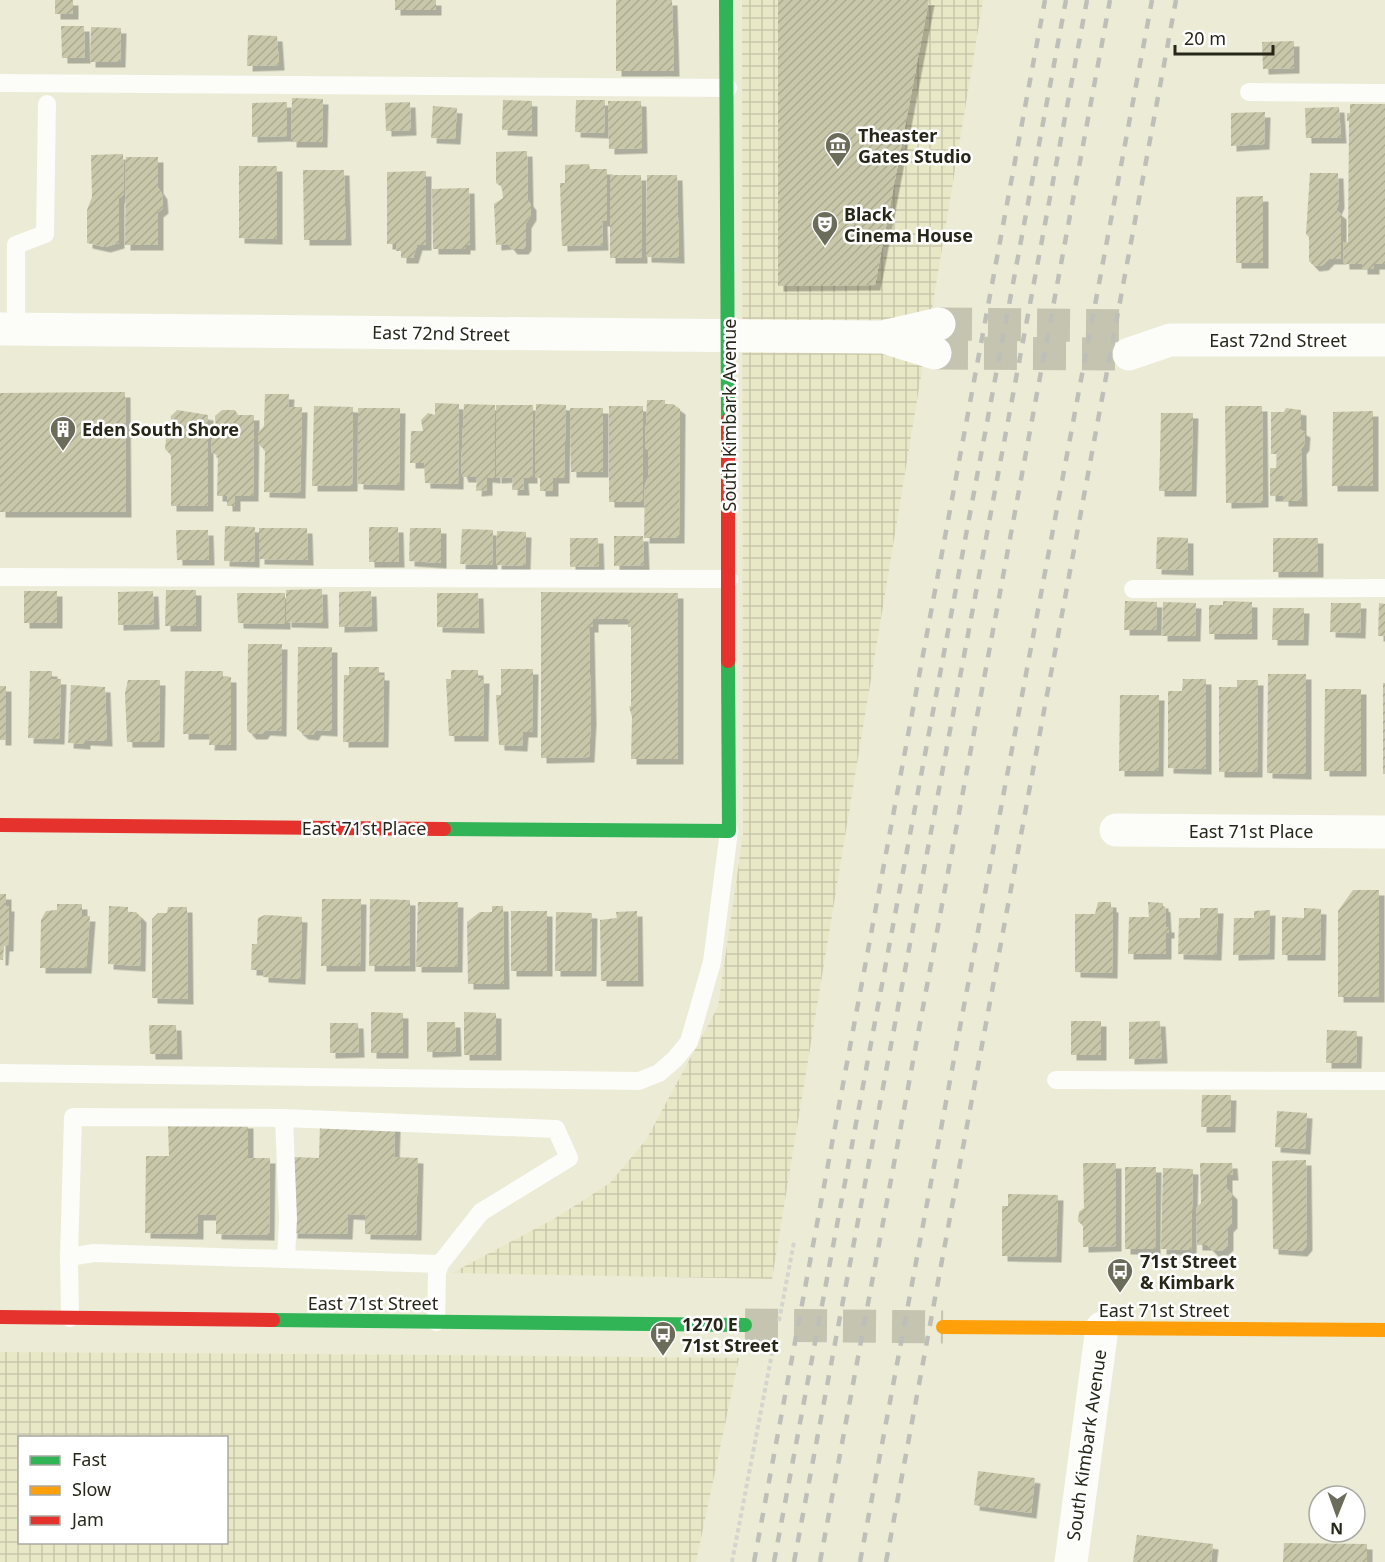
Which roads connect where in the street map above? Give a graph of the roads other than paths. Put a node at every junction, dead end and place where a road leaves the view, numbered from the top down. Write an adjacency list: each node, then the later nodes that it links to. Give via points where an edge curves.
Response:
1 (726, 0): 3 (street, South Kimbark Avenue)
2 (0, 83): 3 (lane)
3 (728, 88): 8 (street, South Kimbark Avenue)
4 (1249, 92): 5 (lane)
5 (1385, 93)
6 (47, 104): 7 (lane, via 45,234 16,245)
7 (8, 329): 8 (street, East 72nd Street)
8 (729, 335): 9 (street, East 72nd Street); 13 (street, South Kimbark Avenue)
9 (937, 339)
10 (1131, 340): 11 (street, East 72nd Street)
11 (1385, 340)
12 (0, 577): 13 (lane)
13 (729, 579): 18 (street, South Kimbark Avenue)
14 (1385, 588): 15 (lane)
15 (1133, 589)
16 (0, 825): 18 (street, East 71st Place)
17 (1116, 830): 19 (street, East 71st Place)
18 (729, 831): 20 (lane, via 712,963 689,1042 659,1073 639,1082)
19 (1385, 832)
20 (0, 1073)
21 (1056, 1080): 22 (lane)
22 (1385, 1082)
23 (284, 1118): 24 (lane, via 73,1117); 25 (lane); 26 (lane, via 556,1129 569,1158 482,1212)
24 (69, 1257): 25 (lane, via 94,1253); 28 (lane)
25 (286, 1258): 26 (lane)
26 (440, 1264): 29 (lane)
27 (0, 1317): 28 (street, East 71st Street)
28 (70, 1318): 29 (street, East 71st Street)
29 (436, 1322): 30 (street, East 71st Street)
30 (745, 1325)
31 (943, 1327): 32 (street, East 71st Street)
32 (1102, 1328): 33 (street, East 71st Street); 34 (street, South Kimbark Avenue)
33 (1385, 1330)
34 (1071, 1562)

